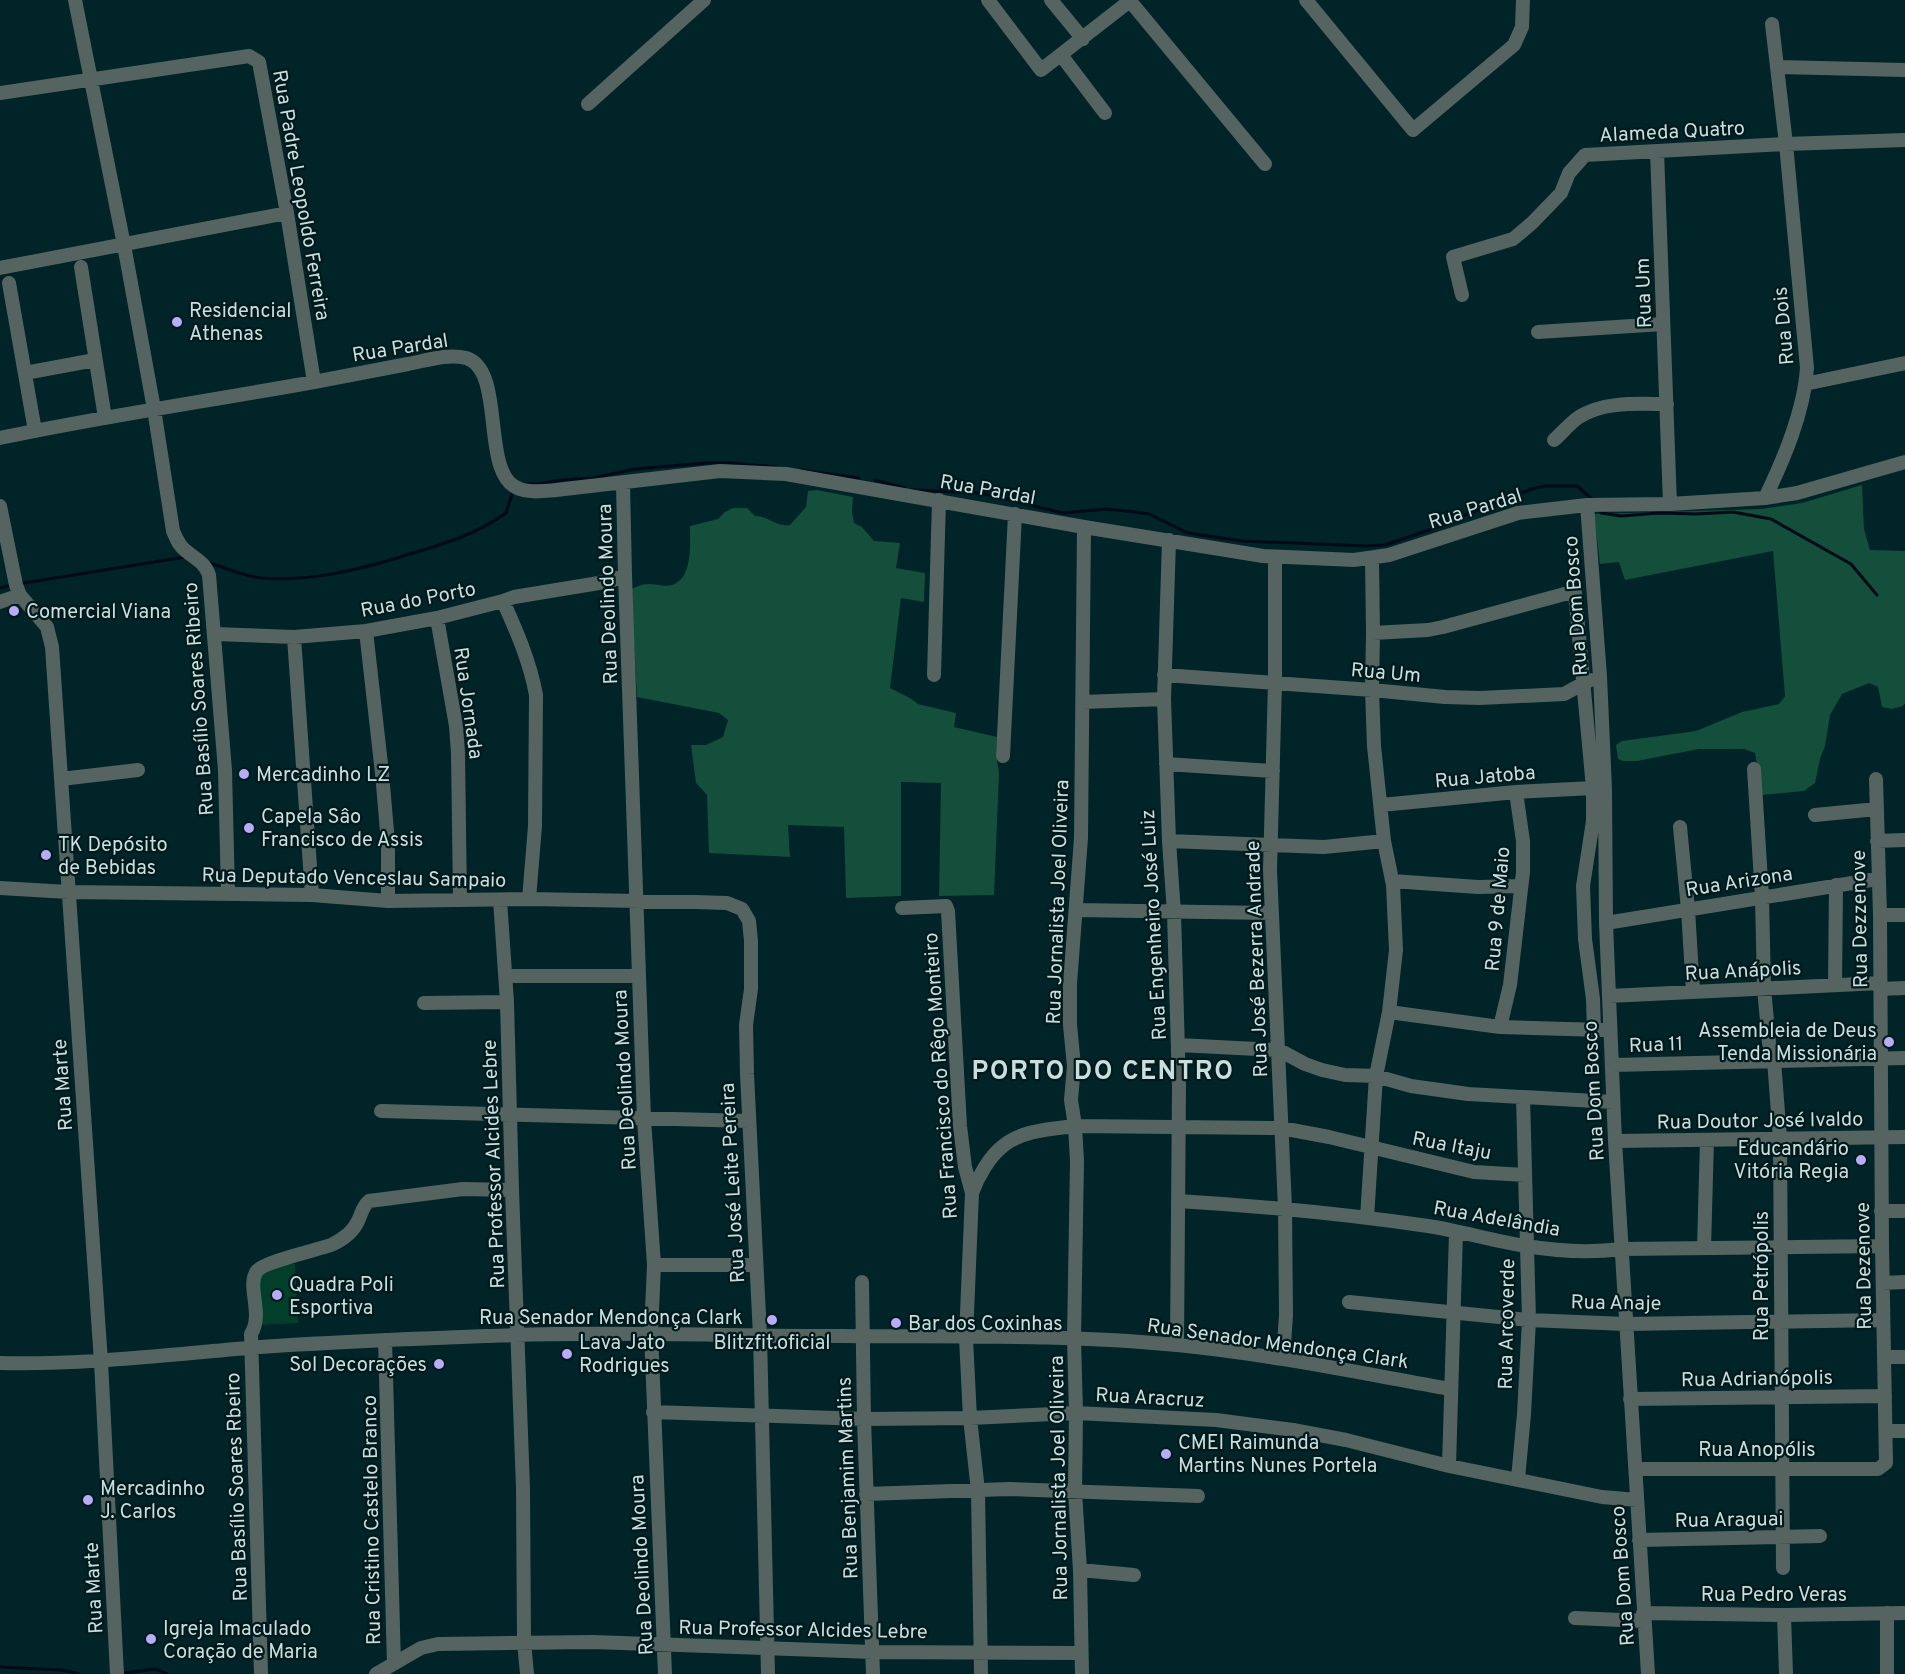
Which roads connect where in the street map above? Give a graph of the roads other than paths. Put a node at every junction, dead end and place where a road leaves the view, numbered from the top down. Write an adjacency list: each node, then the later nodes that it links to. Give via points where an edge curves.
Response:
1 (75, 0): 13 (street)
2 (704, 0): 15 (street)
3 (988, 0): 10 (street, via 1041,70)
4 (1052, 0): 9 (street)
5 (1130, 0): 9 (street); 20 (street)
6 (1306, 0): 7 (street, via 1413,130 1514,45 1522,27)
7 (1523, 0)
8 (1772, 24): 11 (street, Rua Dois)
9 (1083, 39): 10 (street)
10 (1061, 55): 16 (street)
11 (1777, 67): 12 (street); 18 (street, Rua Dois)
12 (1905, 70)
13 (91, 80): 14 (street); 21 (street, Rua Padre Leopoldo Ferreira, via 249,56 259,62); 22 (street)
14 (0, 93)
15 (588, 104)
16 (1105, 113)
17 (1905, 140): 18 (street, Alameda Quatro)
18 (1786, 144): 19 (street, Alameda Quatro); 33 (street, Rua Dois)
19 (1657, 151): 26 (street, Alameda Quatro, via 1585,155 1569,173 1561,193 1513,239 1453,256); 27 (street, Rua Um)
20 (1265, 164)
21 (287, 213): 22 (street); 32 (street, Rua Padre Leopoldo Ferreira)
22 (124, 245): 24 (street); 35 (street)
23 (81, 267): 29 (street)
24 (0, 268)
25 (9, 283): 31 (street)
26 (1462, 295)
27 (1664, 324): 28 (street); 34 (street, Rua Um)
28 (1538, 332)
29 (95, 360): 31 (street); 36 (street)
30 (1905, 363): 33 (street)
31 (25, 373): 37 (street)
32 (314, 382): 35 (street, Rua Pardal); 41 (street, Rua Pardal, via 433,359 467,358 482,370 500,467 507,480 519,489 534,491)
33 (1805, 384): 42 (street, Rua Dois, via 1789,444)
34 (1666, 404): 39 (street, via 1597,408 1576,418); 44 (street, Rua Um)
35 (154, 410): 36 (street, Rua Pardal); 59 (street, Rua Basílio Soares Ribeiro, via 173,531 185,550 207,568)
36 (105, 418): 37 (street, Rua Pardal)
37 (35, 431): 38 (street, Rua Pardal)
38 (0, 438)
39 (1554, 440)
40 (1905, 462): 42 (street, Rua Pardal, via 1797,493)
41 (623, 483): 43 (street, Rua Pardal, via 750,471); 52 (street, Rua Deolindo Moura)
42 (1765, 498): 44 (street, Rua Pardal)
43 (939, 500): 47 (street, Rua Pardal); 61 (street)
44 (1671, 504): 45 (street, Rua Pardal)
45 (1587, 505): 51 (street, Rua Pardal, via 1518,513); 63 (street, Rua Dom Bosco)
46 (0, 506): 53 (street, Rua Marte)
47 (1015, 514): 48 (street, Rua Pardal); 69 (street)
48 (1084, 527): 49 (street, Rua Pardal); 68 (street, Rua Jornalista Joel Oliveira)
49 (1170, 540): 50 (street, Rua Pardal); 62 (street, Rua Engenheiro José Luiz)
50 (1275, 557): 51 (street, Rua Pardal); 64 (street, Rua José Bezerra Andrade)
51 (1372, 558): 58 (street)
52 (625, 574): 55 (street, Rua do Porto, via 611,581); 102 (street, Rua Deolindo Moura)
53 (20, 595): 54 (street); 74 (street, Rua Marte, via 50,636)
54 (0, 602)
55 (503, 602): 56 (street, Rua do Porto); 98 (street, via 525,652 536,695 535,826)
56 (437, 618): 57 (street, Rua do Porto); 99 (street, Rua Jornada, via 456,726)
57 (366, 631): 60 (street, Rua do Porto); 101 (street, via 388,843)
58 (1373, 633): 65 (street, via 1443,627 1574,592); 66 (street)
59 (215, 634): 60 (street, Rua do Porto); 95 (street, Rua Basílio Soares Ribeiro, via 225,770)
60 (294, 637): 96 (street)
61 (934, 675)
62 (1164, 675): 64 (street, Rua Um); 67 (street, Rua Engenheiro José Luiz)
63 (1600, 676): 65 (street, Rua Um); 89 (street, Rua Dom Bosco)
64 (1275, 682): 66 (street, Rua Um); 73 (street, Rua José Bezerra Andrade)
65 (1584, 682): 66 (street, Rua Um, via 1564,694 1480,698); 76 (street)
66 (1372, 690): 78 (street)
67 (1164, 699): 68 (street); 70 (street, Rua Engenheiro José Luiz)
68 (1083, 702): 106 (street, Rua Jornalista Joel Oliveira)
69 (1003, 756)
70 (1166, 764): 73 (street); 83 (street, Rua Engenheiro José Luiz)
71 (138, 770): 74 (street)
72 (1754, 770): 97 (street, Rua Petrópolis)
73 (1273, 771): 86 (street, Rua José Bezerra Andrade)
74 (61, 779): 94 (street, Rua Marte)
75 (1876, 779): 79 (street, Rua Dezzenove)
76 (1593, 788): 77 (street, Rua Jatoba); 92 (street, via 1593,821)
77 (1516, 792): 78 (street, Rua Jatoba); 91 (street, Rua 9 de Maio, via 1523,841)
78 (1381, 805): 85 (street)
79 (1877, 809): 80 (street); 84 (street, Rua Dezzenove)
80 (1815, 815)
81 (1680, 827): 105 (street)
82 (1905, 840): 84 (street)
83 (1168, 841): 86 (street); 107 (street, Rua Engenheiro José Luiz)
84 (1877, 841): 87 (street, Rua Dezzenove)
85 (1384, 842): 86 (street, via 1324,847); 88 (street)
86 (1272, 844): 108 (street, Rua José Bezerra Andrade)
87 (1877, 879): 90 (street, Rua Arizona); 109 (street, Rua Dezzenove)
88 (1392, 881): 91 (street); 122 (street, via 1396,950)
89 (1605, 885): 92 (street); 111 (street, Rua Dom Bosco)
90 (1836, 885): 97 (street, Rua Arizona); 114 (street)
91 (1521, 886): 123 (street, Rua 9 de Maio, via 1510,985)
92 (1583, 886): 124 (street)
93 (0, 888): 94 (street, Rua Deputado Venceslau Sampaio)
94 (68, 892): 95 (street, Rua Deputado Venceslau Sampaio); 185 (street, Rua Marte)
95 (228, 893): 96 (street, Rua Deputado Venceslau Sampaio)
96 (312, 896): 101 (street, Rua Deputado Venceslau Sampaio)
97 (1762, 897): 105 (street, Rua Arizona); 116 (street, Rua Petrópolis)
98 (529, 899): 100 (street, Rua Deputado Venceslau Sampaio); 102 (street, Rua Deputado Venceslau Sampaio)
99 (460, 900): 100 (street, Rua Deputado Venceslau Sampaio); 101 (street, Rua Deputado Venceslau Sampaio)
100 (500, 900): 112 (street, Rua Professor Alcides Lebre)
101 (388, 901)
102 (636, 902): 104 (street, Rua Deputado Venceslau Sampaio, via 718,902); 113 (street, Rua Deolindo Moura)
103 (902, 908): 150 (street, Rua Francisco do Rêgo Monteiro, via 948,908 960,1126)
104 (742, 909): 138 (street, Rua José Leite Pereira, via 749,921 751,941 746,1025)
105 (1688, 909): 111 (street, Rua Arizona); 118 (street)
106 (1076, 910): 107 (street); 139 (street, Rua Jornalista Joel Oliveira, via 1070,984 1074,1066 1071,1100)
107 (1174, 913): 108 (street); 126 (street, Rua Engenheiro José Luiz)
108 (1271, 914): 127 (street, Rua José Bezerra Andrade)
109 (1880, 915): 110 (street); 115 (street, Rua Dezzenove)
110 (1905, 915)
111 (1606, 923): 119 (street, Rua Dom Bosco)
112 (506, 976): 113 (street); 120 (street, Rua Professor Alcides Lebre)
113 (639, 976): 137 (street, Rua Deolindo Moura)
114 (1835, 985): 115 (street, Rua Anápolis); 116 (street, Rua Anápolis)
115 (1880, 986): 117 (street, Rua Anápolis); 128 (street, Rua Dezzenove)
116 (1764, 988): 118 (street, Rua Anápolis); 130 (street, Rua Petrópolis)
117 (1905, 988)
118 (1693, 992): 119 (street, Rua Anápolis)
119 (1609, 996): 125 (street, Rua Dom Bosco)
120 (507, 1002): 121 (street); 136 (street, Rua Professor Alcides Lebre)
121 (424, 1003)
122 (1389, 1012): 123 (street); 132 (street)
123 (1500, 1027): 124 (street)
124 (1594, 1030): 125 (street)
125 (1610, 1030): 131 (street, Rua Dom Bosco)
126 (1178, 1045): 127 (street); 140 (street, Rua Engenheiro José Luiz)
127 (1279, 1050): 132 (street, via 1322,1070); 141 (street, Rua José Bezerra Andrade)
128 (1881, 1058): 129 (street, Rua 11); 130 (street, Rua 11); 142 (street, Rua Dezenove)
129 (1905, 1058)
130 (1774, 1060): 131 (street, Rua 11); 144 (street, Rua Petrópolis)
131 (1612, 1065): 134 (street, Rua Dom Bosco)
132 (1376, 1076): 133 (street, via 1411,1086); 147 (street)
133 (1523, 1097): 134 (street); 148 (street, Rua Arcoverde)
134 (1613, 1102): 146 (street, Rua Dom Bosco)
135 (381, 1111): 136 (street)
136 (511, 1116): 137 (street); 149 (street, Rua Professor Alcides Lebre)
137 (644, 1119): 138 (street); 162 (street, Rua Deolindo Moura)
138 (749, 1121): 163 (street, Rua José Leite Pereira)
139 (1075, 1126): 140 (street); 150 (street, via 1023,1136 1003,1145); 178 (street, Rua Jornalista Joel Oliveira)
140 (1179, 1126): 141 (street); 151 (street, Rua Engenheiro José Luiz)
141 (1281, 1128): 147 (street); 152 (street, Rua José Bezerra Andrade)
142 (1881, 1137): 143 (street, Rua Doutor José Ivaldo); 144 (street, Rua Doutor José Ivaldo); 154 (street, Rua Dezenove)
143 (1905, 1137)
144 (1780, 1139): 145 (street, Rua Doutor José Ivaldo); 159 (street, Rua Petrópolis)
145 (1707, 1140): 146 (street, Rua Doutor José Ivaldo); 160 (street)
146 (1615, 1141): 161 (street, Rua Dom Bosco)
147 (1372, 1147): 148 (street, Rua Itaju, via 1474,1172); 155 (street)
148 (1525, 1175): 157 (street, Rua Arcoverde)
149 (512, 1190): 174 (street, Rua Professor Alcides Lebre); 181 (street, Rua Basílio Soares Rbeiro, via 435,1192 369,1201 355,1227 333,1244 259,1268 254,1276 256,1322)
150 (972, 1193): 177 (street, Rua Francisco do Rêgo Monteiro)
151 (1178, 1201): 152 (street, Rua Adelândia); 180 (street, Rua Engenheiro José Luiz)
152 (1285, 1208): 155 (street, Rua Adelândia); 184 (street, Rua José Bezerra Andrade)
153 (1905, 1211): 154 (street)
154 (1881, 1212): 158 (street, Rua Dezenove)
155 (1367, 1218): 156 (street, Rua Adelândia)
156 (1456, 1232): 157 (street, Rua Adelândia); 168 (street)
157 (1526, 1246): 161 (street, Rua Adelândia, via 1598,1252); 169 (street, Rua Arcoverde)
158 (1882, 1246): 159 (street, Rua Adelândia); 166 (street, Rua Dezenove)
159 (1781, 1247): 160 (street, Rua Adelândia); 170 (street, Rua Petrópolis)
160 (1704, 1248): 161 (street, Rua Adelândia)
161 (1621, 1249): 172 (street, Rua Dom Bosco)
162 (654, 1265): 163 (street); 173 (street, Rua Deolindo Moura)
163 (755, 1265): 175 (street, Rua José Leite Pereira)
164 (862, 1282): 176 (street, Rua Benjamim Martins)
165 (1905, 1282): 166 (street)
166 (1882, 1283): 171 (street, Rua Dezenove)
167 (1349, 1302): 168 (street, Rua Anaje)
168 (1454, 1312): 169 (street, Rua Anaje); 187 (street)
169 (1528, 1320): 172 (street, Rua Anaje); 202 (street, Rua Arcoverde)
170 (1781, 1320): 171 (street, Rua Anaje); 172 (street, Rua Anaje); 189 (street, Rua Petrópolis)
171 (1883, 1320): 183 (street, Rua Dezenove)
172 (1626, 1324): 190 (street, Rua Dom Bosco)
173 (651, 1333): 174 (street, Rua Senador Mendonça Clark); 175 (street, Rua Senador Mendonça Clark); 191 (street, Rua Deolindo Moura)
174 (517, 1334): 179 (street, Rua Senador Mendonça Clark); 219 (street, Rua Professor Alcides Lebre)
175 (760, 1336): 176 (street, Rua Senador Mendonça Clark); 193 (street, Rua José Leite Pereira)
176 (864, 1337): 177 (street, Rua Senador Mendonça Clark); 195 (street, Rua Benjamim Martins)
177 (966, 1338): 178 (street, Rua Senador Mendonça Clark); 194 (street, Rua Francisco do Rêgo Monteiro)
178 (1074, 1339): 180 (street, Rua Senador Mendonça Clark); 192 (street, Rua Jornalista Joel Oliveira)
179 (386, 1340): 181 (street, Rua Senador Mendonça Clark); 225 (street, Rua Cristino Castelo Branco)
180 (1177, 1345): 184 (street, Rua Senador Mendonça Clark)
181 (251, 1348): 185 (street, Rua Senador Mendonça Clark); 227 (street, Rua Basílio Soares Rbeiro)
182 (1905, 1357): 183 (street)
183 (1884, 1358): 188 (street, Rua Dezenove)
184 (1283, 1359): 187 (street, Rua Senador Mendonça Clark)
185 (101, 1362): 186 (street, Rua Senador Mendonça Clark); 226 (street, Rua Marte)
186 (0, 1363)
187 (1451, 1389): 198 (street)
188 (1885, 1396): 189 (street, Rua Adrianópolis); 196 (street, Rua Dezenove)
189 (1782, 1397): 190 (street, Rua Adrianópolis); 201 (street, Rua Petrópolis)
190 (1630, 1399): 200 (street, Rua Dom Bosco)
191 (653, 1412): 193 (street, Rua Aracruz); 220 (street, Rua Deolindo Moura)
192 (1076, 1413): 194 (street, Rua Aracruz); 198 (street, Rua Aracruz, via 1216,1420 1293,1430); 204 (street, Rua Jornalista Joel Oliveira)
193 (762, 1416): 195 (street, Rua Aracruz); 221 (street, Rua José Leite Pereira)
194 (970, 1418): 195 (street, Rua Aracruz); 203 (street, Rua Francisco do Rêgo Monteiro)
195 (864, 1419): 205 (street, Rua Benjamim Martins)
196 (1886, 1431): 197 (street); 199 (street, Rua Dezenove, via 1886,1462)
197 (1905, 1431)
198 (1449, 1466): 202 (street, Rua Aracruz)
199 (1878, 1468): 201 (street, Rua Anopólis)
200 (1636, 1469): 201 (street, Rua Anopólis); 207 (street, Rua Dom Bosco)
201 (1782, 1469): 209 (street, Rua Petrópolis)
202 (1518, 1479): 207 (street, Rua Aracruz, via 1602,1497)
203 (978, 1491): 204 (street); 205 (street); 223 (street, Rua Francisco do Rêgo Monteiro)
204 (1075, 1492): 206 (street); 212 (street, Rua Jornalista Joel Oliveira)
205 (866, 1494): 222 (street, Rua Benjamim Martins)
206 (1198, 1496)
207 (1636, 1500): 210 (street, Rua Dom Bosco)
208 (1820, 1536): 209 (street, Rua Araguai)
209 (1783, 1537): 210 (street, Rua Araguai); 211 (street, Rua Petrópolis)
210 (1639, 1540): 217 (street, Rua Dom Bosco)
211 (1783, 1568)
212 (1080, 1570): 213 (street); 224 (street, Rua Jornalista Joel Oliveira)
213 (1134, 1575)
214 (1887, 1613): 215 (street, Rua Pedro Veras); 216 (street, Rua Pedro Veras); 237 (street)
215 (1905, 1613)
216 (1784, 1615): 217 (street, Rua Pedro Veras); 236 (street)
217 (1644, 1617): 218 (street, Rua Pedro Veras); 235 (street, Rua Dom Bosco)
218 (1575, 1618)
219 (524, 1642): 220 (street, Rua Professor Alcides Lebre); 225 (street, Rua Professor Alcides Lebre, via 438,1644); 229 (street, Rua Professor Alcides Lebre)
220 (664, 1646): 221 (street, Rua Professor Alcides Lebre); 230 (street, Rua Deolindo Moura)
221 (767, 1649): 222 (street, Rua Professor Alcides Lebre); 231 (street, Rua José Leite Pereira)
222 (873, 1652): 223 (street, Rua Professor Alcides Lebre); 232 (street, Rua Benjamim Martins)
223 (981, 1652): 224 (street, Rua Professor Alcides Lebre); 233 (street, Rua Francisco do Rêgo Monteiro)
224 (1080, 1653): 234 (street, Rua Jornalista Joel Oliveira)
225 (394, 1664): 228 (street, Rua Professor Alcides Lebre)
226 (117, 1674)
227 (261, 1674)
228 (376, 1674)
229 (527, 1674)
230 (665, 1674)
231 (768, 1674)
232 (873, 1674)
233 (981, 1674)
234 (1082, 1674)
235 (1648, 1674)
236 (1786, 1674)
237 (1887, 1674)

